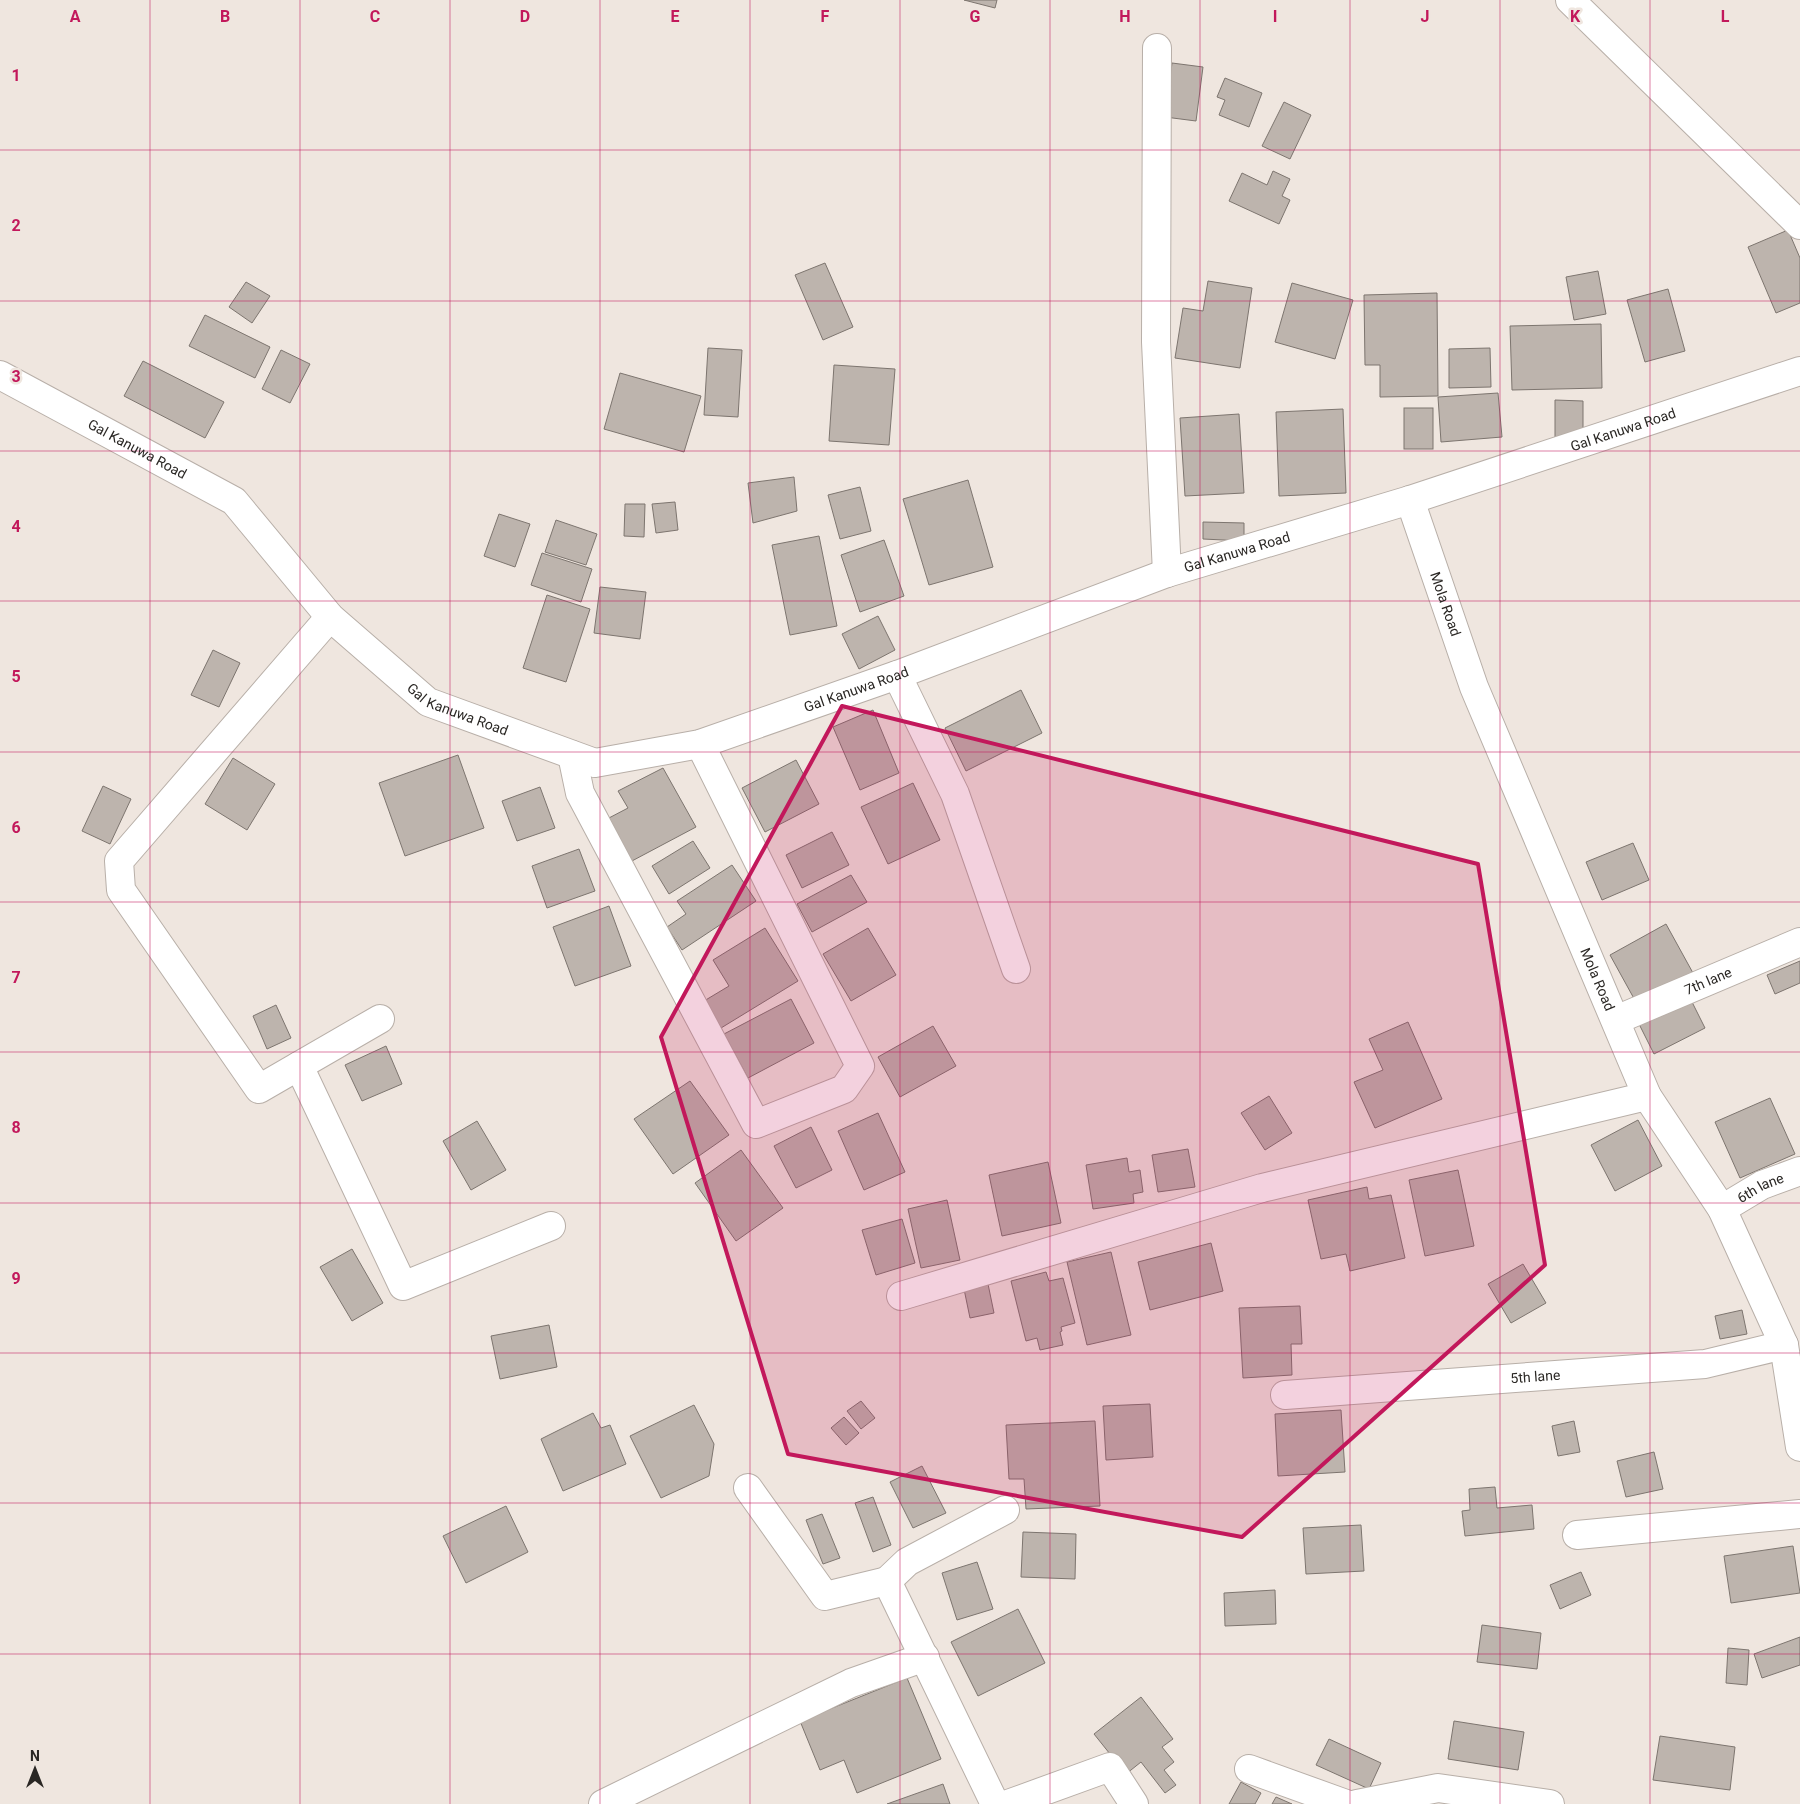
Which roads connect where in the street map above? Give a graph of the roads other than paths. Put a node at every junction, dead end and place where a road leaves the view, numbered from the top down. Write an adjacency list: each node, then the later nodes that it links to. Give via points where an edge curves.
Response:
1 (1570, 0): 3 (street)
2 (1157, 48): 7 (street, via 1156,342)
3 (1800, 226)
4 (1800, 371): 6 (street, Gal Kanuwa Road)
5 (0, 375): 8 (street, Gal Kanuwa Road, via 234,501)
6 (1410, 500): 7 (street, Gal Kanuwa Road); 15 (street, Mola Road, via 1474,687)
7 (1166, 573): 9 (street, Gal Kanuwa Road)
8 (330, 617): 11 (street, Gal Kanuwa Road, via 428,702); 16 (street, via 119,861 121,890 259,1089)
9 (897, 675): 10 (street, Gal Kanuwa Road); 13 (street, via 954,794)
10 (700, 744): 11 (street, Gal Kanuwa Road, via 595,763); 11 (street, via 860,1066 844,1089 756,1124 580,793)
11 (572, 755)
12 (1800, 942): 15 (street, 7th lane)
13 (1016, 968)
14 (380, 1019): 16 (street)
15 (1616, 1020): 17 (street, Mola Road)
16 (299, 1066): 20 (street, via 404,1286)
17 (1648, 1096): 19 (street, Mola Road); 21 (street, via 1262,1188)
18 (1800, 1171): 19 (street, 6th lane, via 1762,1185)
19 (1722, 1209): 22 (street, Mola Road)
20 (551, 1226)
21 (901, 1296)
22 (1784, 1345): 23 (street, 5th lane, via 1706,1364); 24 (street, Mola Road)
23 (1286, 1395)
24 (1800, 1447)
25 (748, 1488): 29 (street, via 825,1596)
26 (1005, 1510): 29 (street, via 907,1562)
27 (1800, 1514): 28 (street)
28 (1577, 1534)
29 (887, 1580): 30 (street)
30 (925, 1657): 32 (street, via 850,1684); 33 (street)
31 (1249, 1769): 36 (street)
32 (603, 1804)
33 (995, 1804)
34 (1008, 1804): 35 (street, via 1110,1768)
35 (1134, 1804)
36 (1346, 1804)
37 (1357, 1804): 38 (street, via 1438,1788)
38 (1550, 1804)

